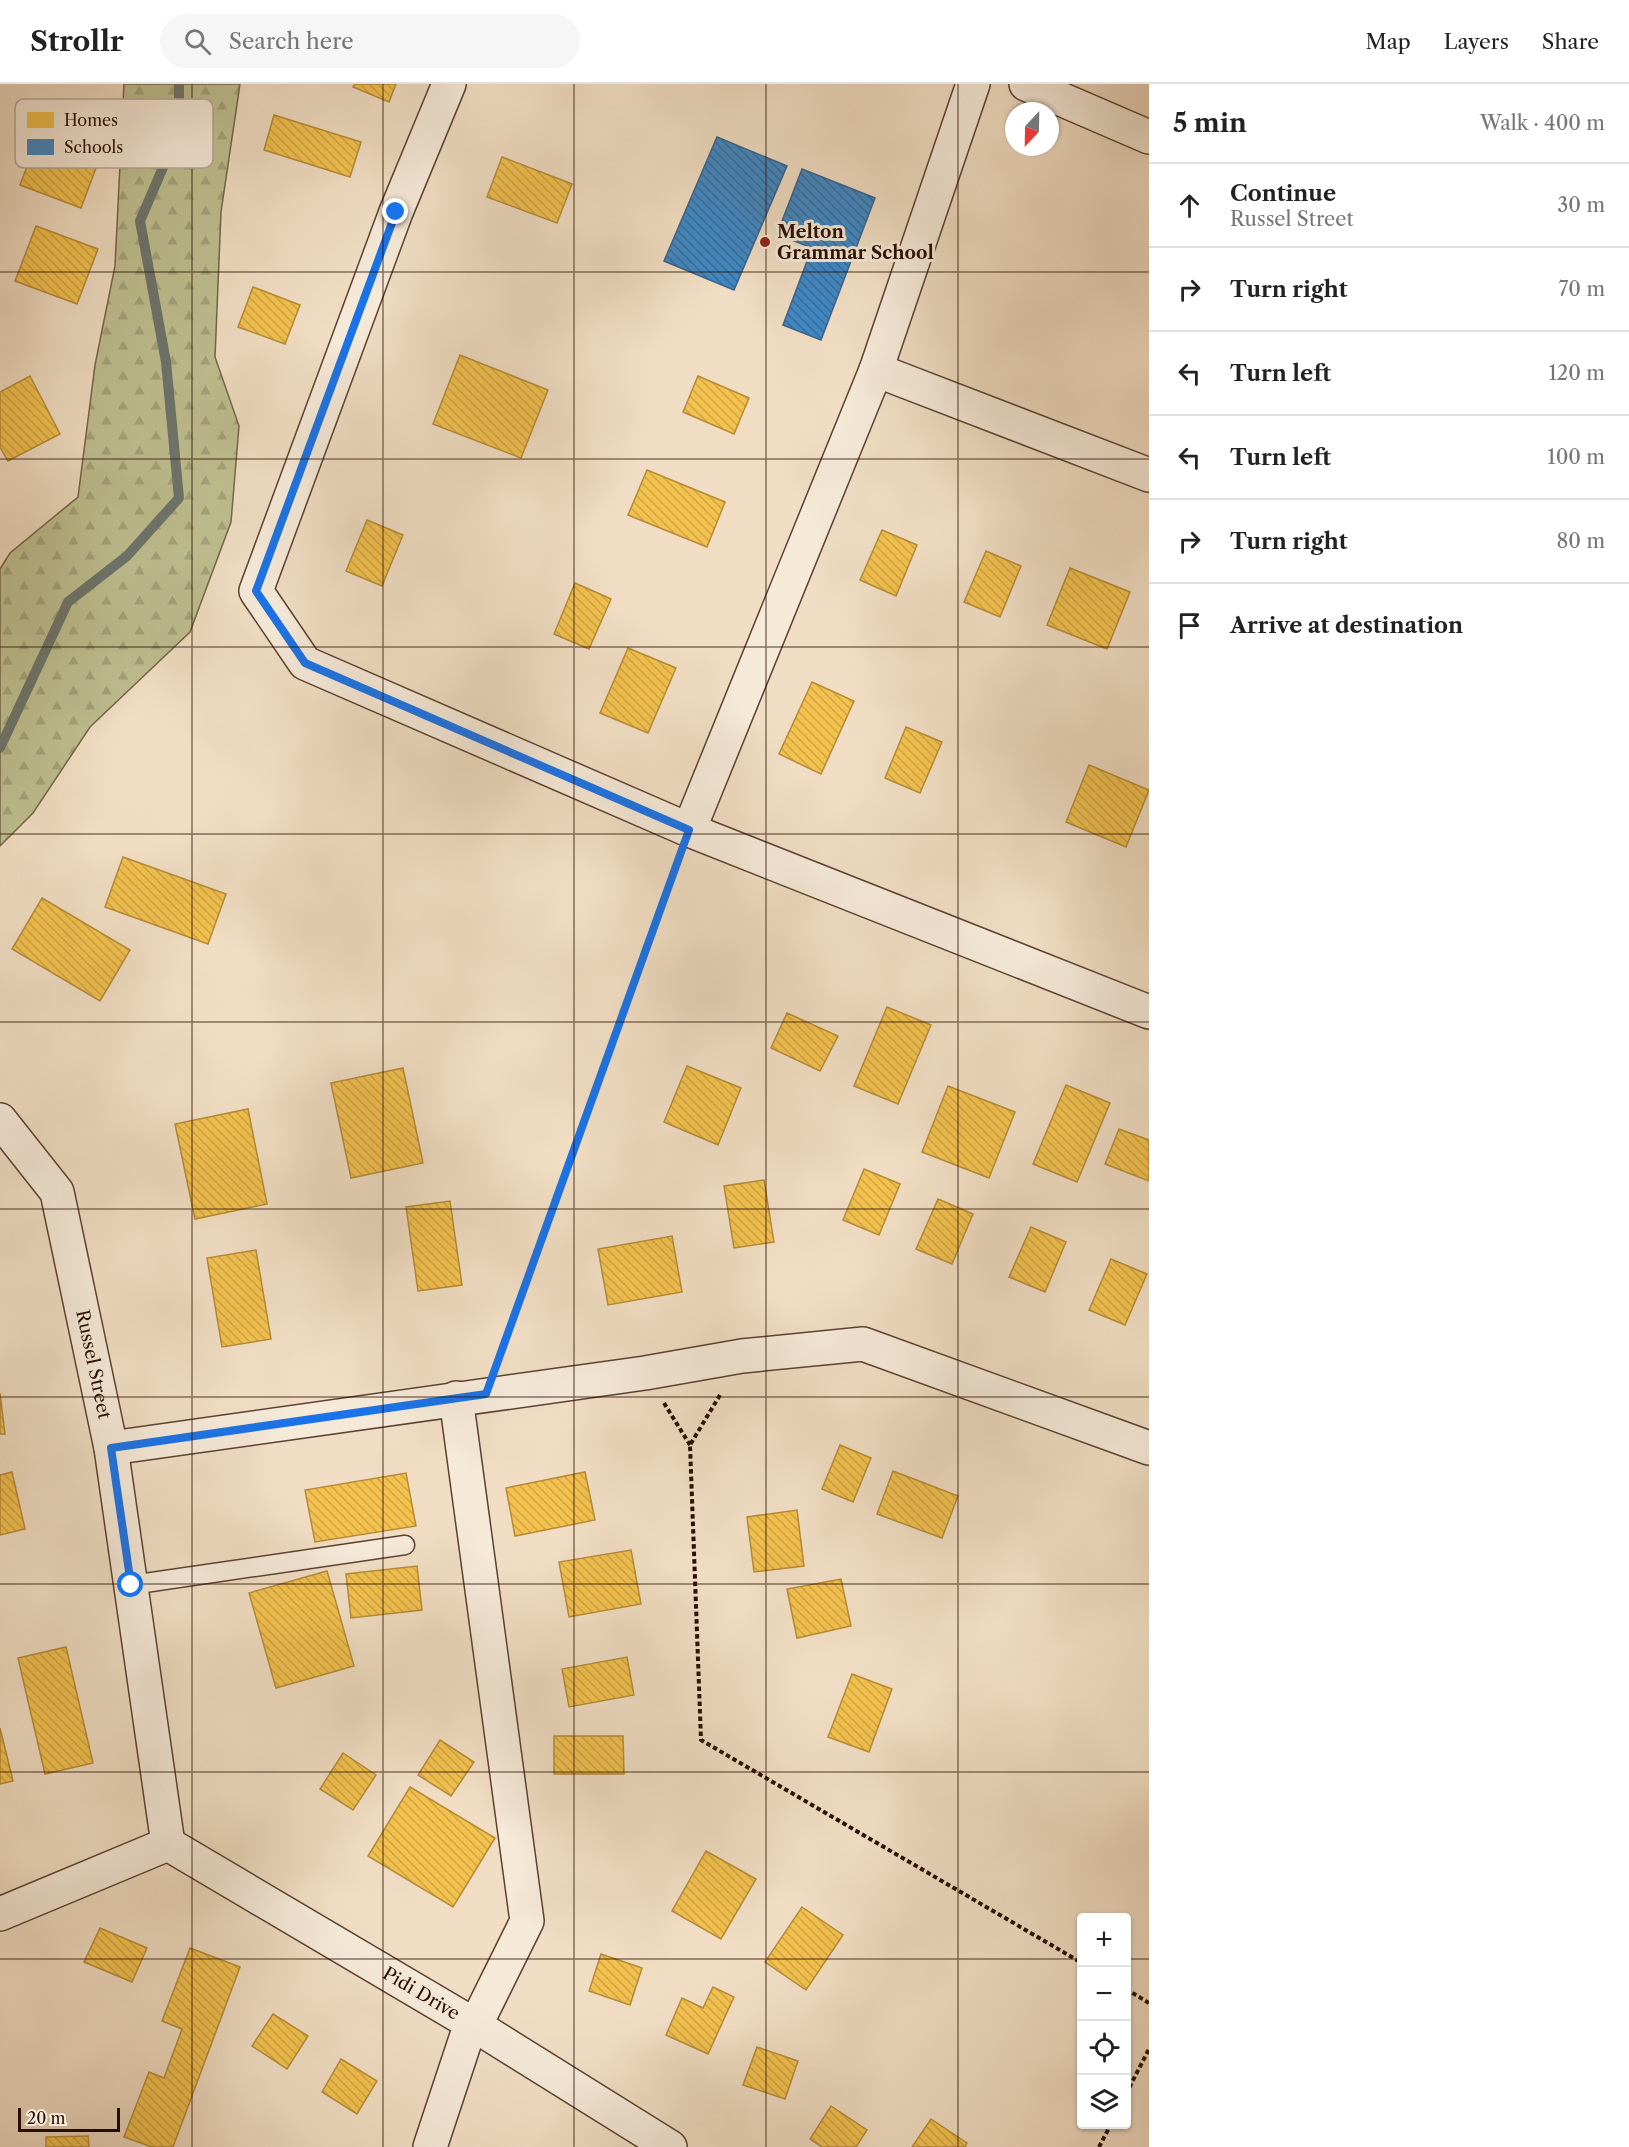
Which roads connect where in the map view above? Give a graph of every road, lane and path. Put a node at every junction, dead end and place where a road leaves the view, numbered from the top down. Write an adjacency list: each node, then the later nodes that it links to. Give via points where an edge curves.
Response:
1 (450, 84): 7 (street, via 396,212 256,591 305,663)
2 (973, 84): 5 (street)
3 (1026, 84): 4 (street)
4 (1149, 137)
5 (876, 370): 6 (street); 7 (street)
6 (1149, 475)
7 (689, 830): 8 (street); 12 (path)
8 (1149, 1012)
9 (0, 1120): 14 (street, Russel Street, via 57,1192)
10 (742, 1356): 11 (street); 13 (path); 15 (street, via 863,1344)
11 (645, 1373): 12 (street); 13 (path)
12 (471, 1396): 14 (street); 23 (street, via 527,1921)
13 (690, 1445): 20 (path, via 701,1740)
14 (111, 1448): 17 (street, Russel Street)
15 (1149, 1448)
16 (405, 1545): 17 (lane)
17 (131, 1585): 18 (street, Russel Street)
18 (168, 1844): 19 (street); 23 (street, Pidi Drive)
19 (0, 1914)
20 (1077, 1960)
21 (1131, 1992): 22 (path)
22 (1149, 2003)
23 (473, 2025): 27 (street); 28 (street, Pidi Drive)
24 (1149, 2049): 25 (path)
25 (1131, 2084)
26 (1108, 2129): 29 (path)
27 (430, 2147)
28 (670, 2147)
29 (1099, 2147)

